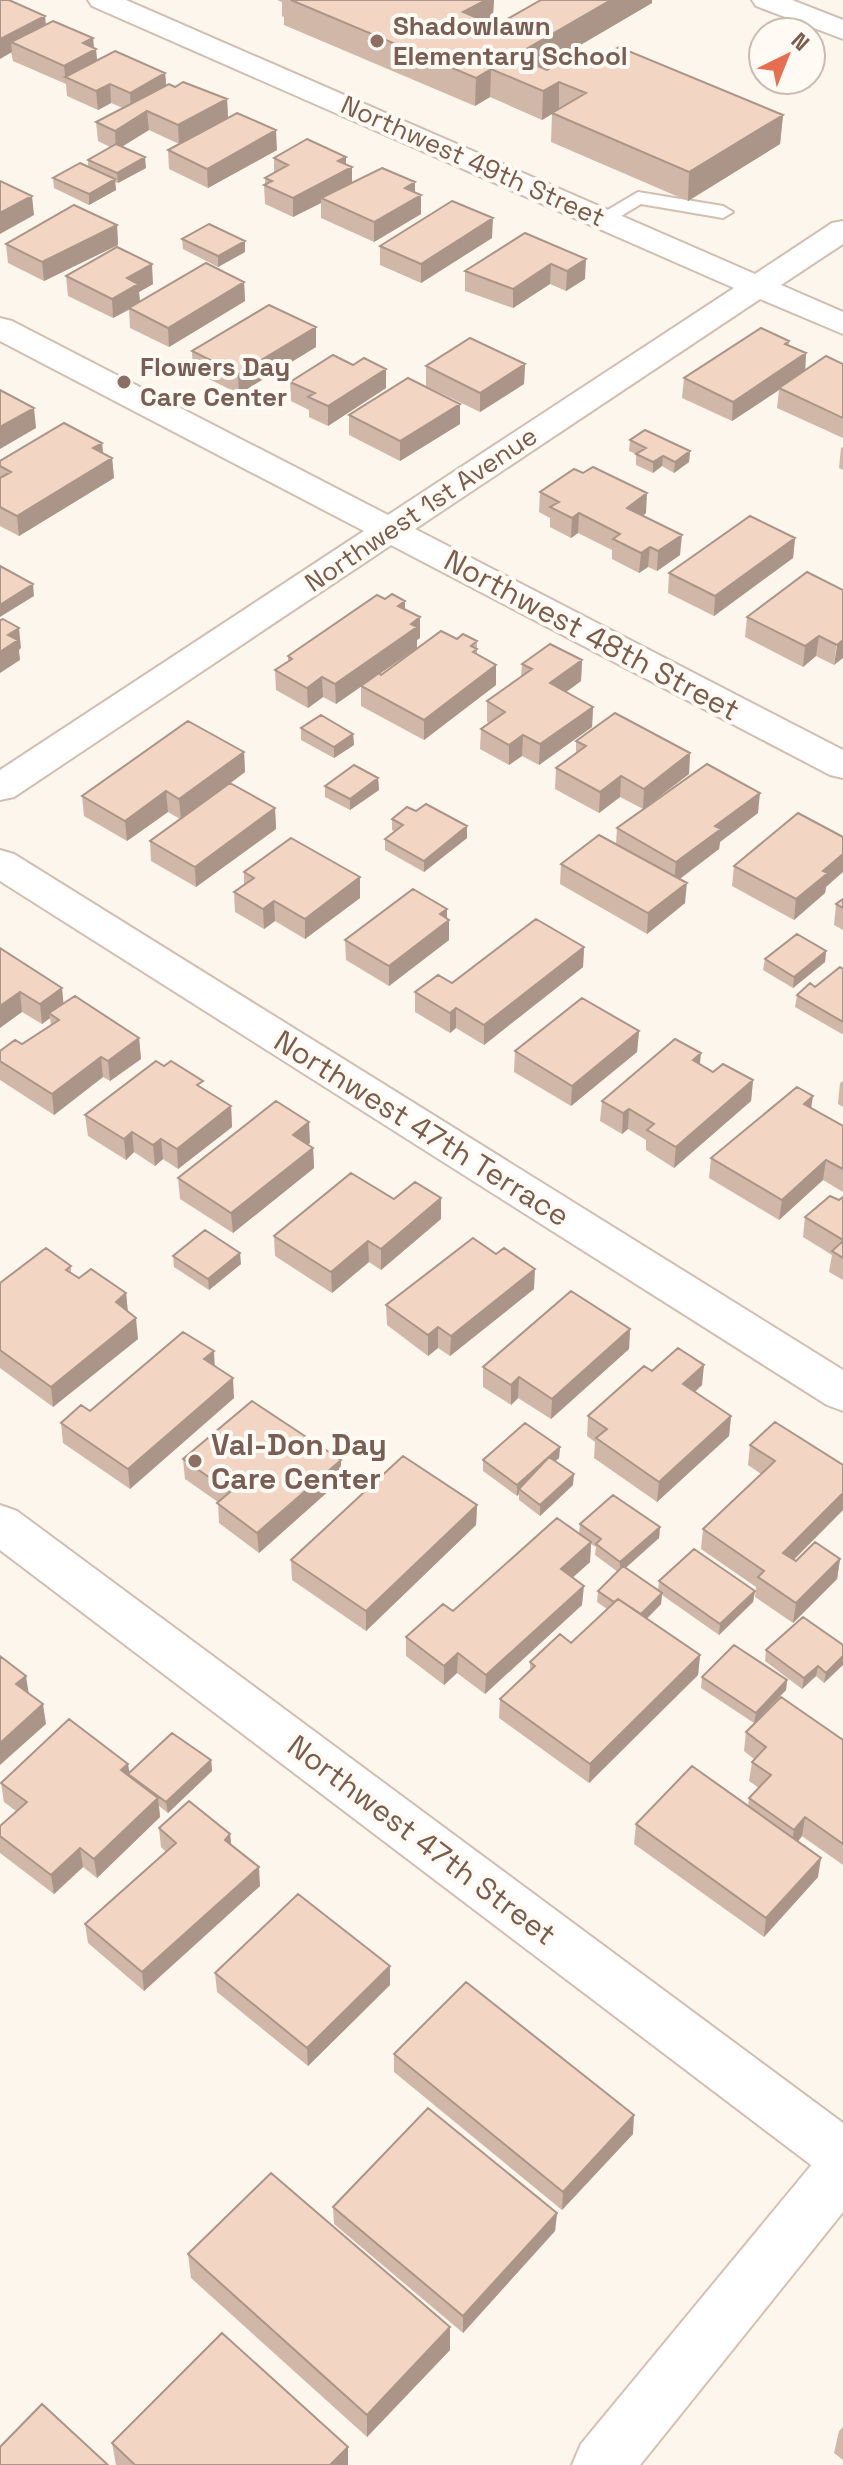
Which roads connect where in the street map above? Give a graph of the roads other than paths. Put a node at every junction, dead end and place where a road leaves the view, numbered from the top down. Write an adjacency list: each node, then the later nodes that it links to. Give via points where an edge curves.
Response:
1 (102, 0): 5 (street, Northwest 49th Street)
2 (766, 0): 3 (street)
3 (843, 30)
4 (723, 212): 5 (lane, via 638,198)
5 (604, 218): 7 (street, Northwest 49th Street)
6 (843, 230): 7 (street, Northwest 1st Avenue)
7 (757, 286): 8 (street, Northwest 49th Street); 10 (street, Northwest 1st Avenue)
8 (843, 324)
9 (0, 328): 10 (street, Northwest 48th Street)
10 (390, 529): 11 (street, Northwest 48th Street); 12 (street, Northwest 1st Avenue)
11 (843, 766)
12 (0, 788)
13 (0, 863): 14 (street, Northwest 47th Terrace)
14 (843, 1393)
15 (0, 1524): 16 (street, Northwest 47th Street)
16 (843, 2156)
17 (843, 2169): 18 (street)
18 (602, 2465)

